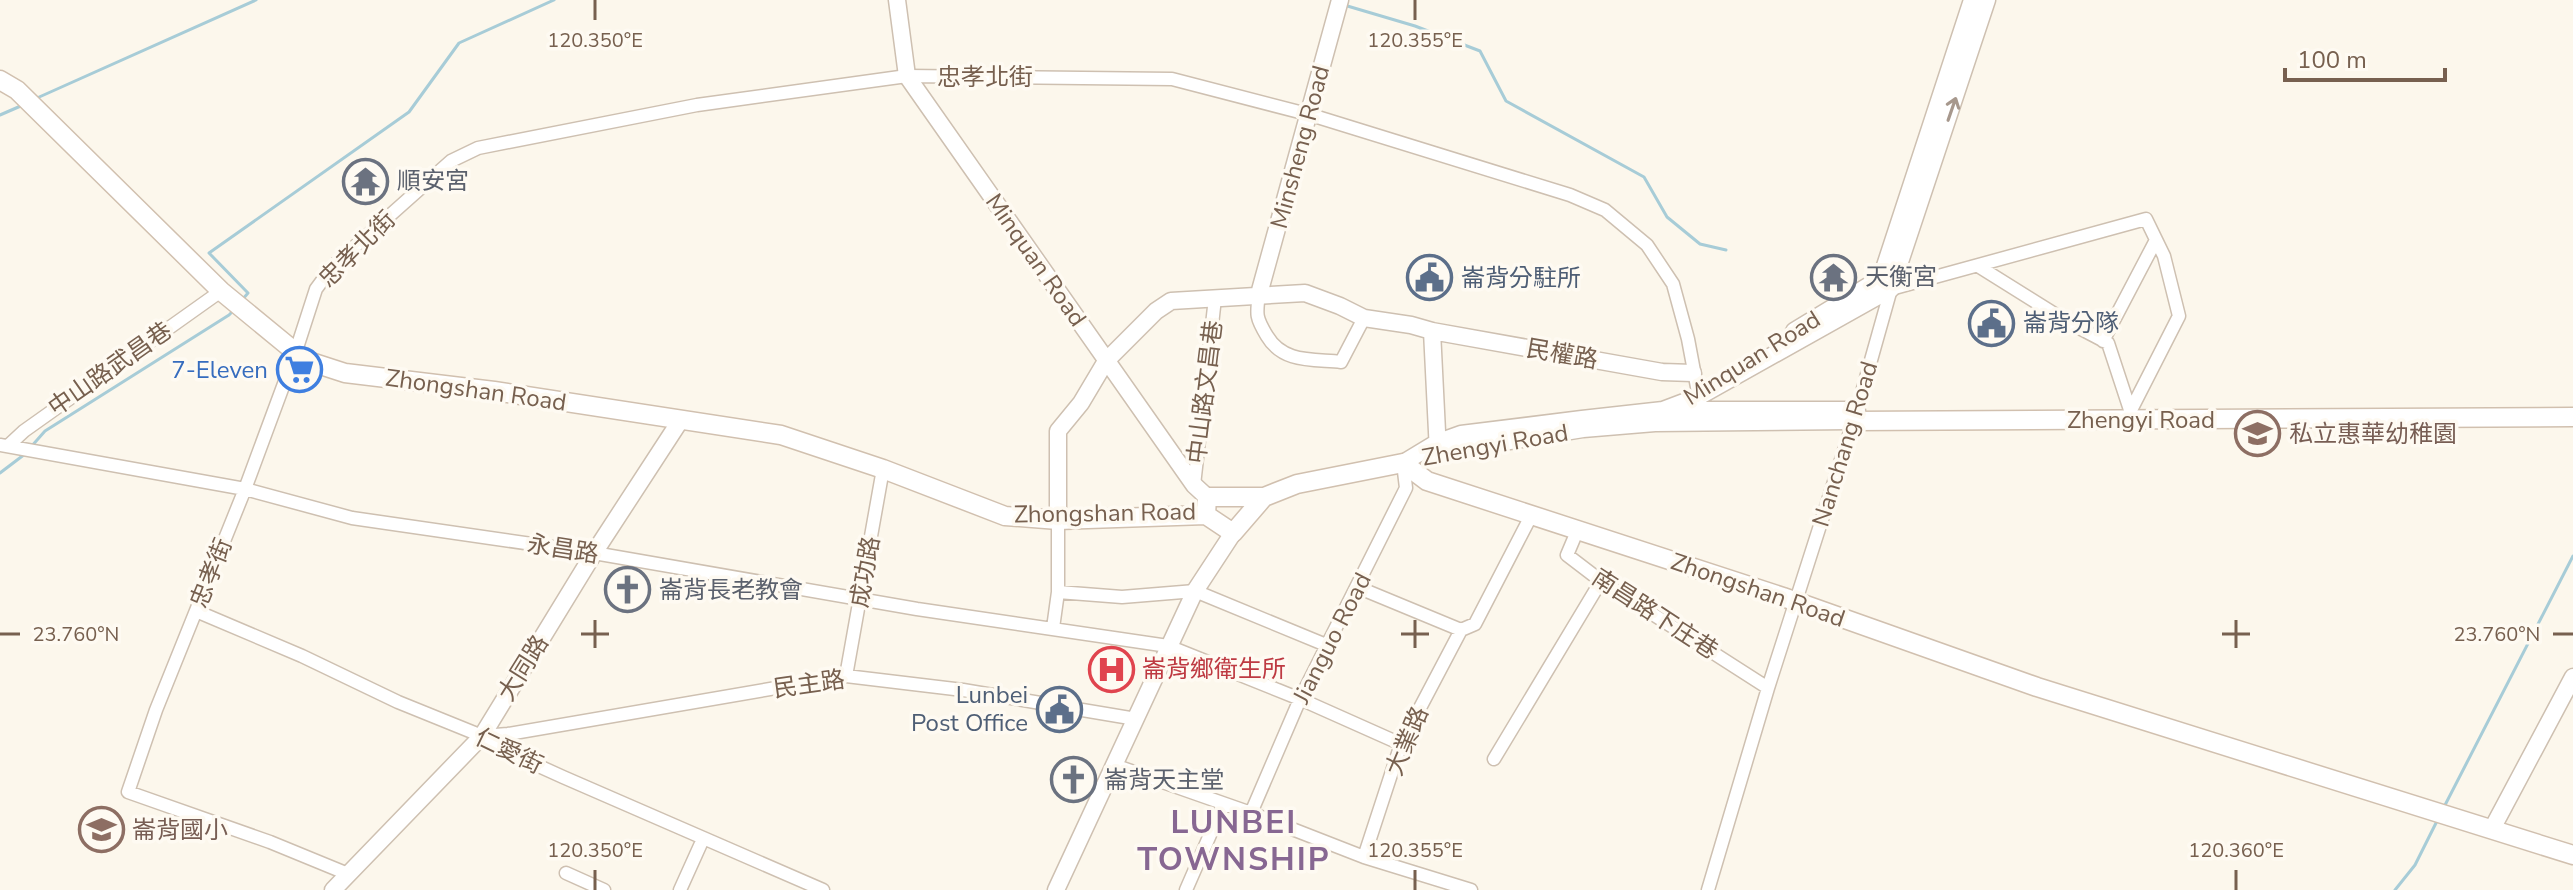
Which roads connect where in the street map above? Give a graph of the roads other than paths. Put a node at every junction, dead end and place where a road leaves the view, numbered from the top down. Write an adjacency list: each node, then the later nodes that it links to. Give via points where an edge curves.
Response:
1 (897, 0): 5 (street, Minquan Road)
2 (1340, 0): 7 (street, Minsheng Road)
3 (1972, 0): 10 (street, Nanchang Road)
4 (1987, 0): 10 (street, Nanchang Road, one-way to 4)
5 (907, 76): 7 (street, 忠孝北街, via 1172,79); 17 (street, 忠孝北街, via 697,105 478,148 451,161 333,266 316,289); 18 (street, Minquan Road)
6 (0, 80): 11 (main road, Zhongshan Road, via 17,90)
7 (1311, 115): 12 (street, Minsheng Road); 19 (street, 忠孝北街, via 1605,210 1647,245 1673,284)
8 (2156, 240): 9 (street, via 2146,219); 16 (street); 23 (street, via 2179,316)
9 (1978, 266): 10 (street); 16 (street)
10 (1886, 284): 21 (street, Minquan Road); 22 (street, Nanchang Road)
11 (221, 291): 17 (main road, Zhongshan Road); 27 (street, 中山路武昌巷)
12 (1259, 294): 13 (street); 14 (street, 民權路, via 1305,293); 14 (street, via 1256,317 1275,350 1295,357 1341,362)
13 (1215, 298): 18 (street, via 1171,301); 33 (street, 中山路文昌巷)
14 (1364, 318): 15 (street, 民權路)
15 (1432, 331): 19 (street, 民權路); 28 (street)
16 (2103, 341): 23 (street)
17 (295, 354): 26 (main road, Zhongshan Road, via 345,373); 31 (street, 忠孝街)
18 (1106, 361): 33 (street, Minquan Road); 35 (street, via 1058,431)
19 (1693, 373): 21 (street, 忠孝北街)
20 (2573, 406): 23 (main road, Zhengyi Road)
21 (1700, 410): 22 (street, Zhengyi Road); 24 (street, Minquan Road); 24 (street, Zhengyi Road)
22 (1855, 415): 23 (main road, Zhengyi Road); 44 (street, Nanchang Road)
23 (2131, 415): 25 (main road, Zhengyi Road)
24 (1659, 417): 28 (street, Zhengyi Road)
25 (2573, 417)
26 (680, 421): 30 (main road, Zhongshan Road, via 781,435); 38 (street, 大同路)
27 (4, 445): 31 (street, 永昌路)
28 (1437, 447): 29 (street, Zhengyi Road)
29 (1403, 463): 32 (main road, Zhongshan Road, via 1297,484); 34 (main road, Zhongshan Road, via 1427,481); 40 (street, Jianguo Road, via 1406,488)
30 (883, 469): 35 (main road, Zhongshan Road, via 1005,516); 43 (street, 成功路)
31 (245, 489): 38 (street, 永昌路, via 352,518); 45 (street, 忠孝街)
32 (1264, 497): 33 (main road, Zhongshan Road); 37 (main road)
33 (1202, 499): 35 (main road, Zhongshan Road); 37 (main road)
34 (1532, 514): 36 (main road, Zhongshan Road); 47 (street, 大業路, via 1475,624)
35 (1058, 520): 42 (street)
36 (1578, 529): 39 (street, 南昌路下庄巷, via 1567,555); 44 (main road, Zhongshan Road)
37 (1233, 533): 41 (street)
38 (594, 553): 43 (street, 永昌路); 56 (street, 大同路)
39 (1601, 581): 52 (street, 南昌路下庄巷); 59 (street)
40 (1357, 587): 47 (street); 48 (street, Jianguo Road)
41 (1195, 591): 42 (street, via 1122,597); 48 (street); 49 (street)
42 (1058, 592): 46 (street)
43 (859, 600): 46 (street, 永昌路); 50 (street, 成功路)
44 (1795, 601): 52 (street, Nanchang Road); 63 (main road, Zhongshan Road, via 2037,687)
45 (196, 611): 56 (street, 仁愛街); 68 (street, 忠孝街, via 128,792)
46 (1053, 628): 49 (street, 永昌路)
47 (1461, 630): 57 (street, 大業路)
48 (1326, 645): 53 (street, Jianguo Road)
49 (1168, 646): 53 (street, 永昌路); 54 (street)
50 (846, 676): 54 (street, 民主路); 55 (street, 民主路)
51 (2573, 677): 63 (street)
52 (1768, 688): 77 (street, Nanchang Road)
53 (1300, 699): 57 (street, 永昌路); 62 (street, Jianguo Road)
54 (1136, 719): 60 (street)
55 (508, 734): 56 (street, 民主路); 58 (street)
56 (482, 736): 58 (street, 仁愛街); 68 (street, 大同路)
57 (1401, 744): 66 (street, 大業路)
58 (510, 753): 64 (street, 仁愛街)
59 (1494, 759)
60 (1114, 765): 61 (street); 74 (street)
61 (1223, 805): 62 (street); 75 (street)
62 (1251, 813): 66 (street)
63 (2492, 829): 65 (main road, Zhongshan Road)
64 (703, 839): 69 (street, 仁愛街); 72 (street)
65 (2573, 855)
66 (1364, 857): 76 (street)
67 (566, 873): 71 (street)
68 (348, 874): 70 (street, 大同路)
69 (806, 887): 73 (street, 仁愛街)
70 (333, 890)
71 (604, 890)
72 (680, 890)
73 (823, 890)
74 (1056, 890)
75 (1186, 890)
76 (1471, 890)
77 (1708, 890)

